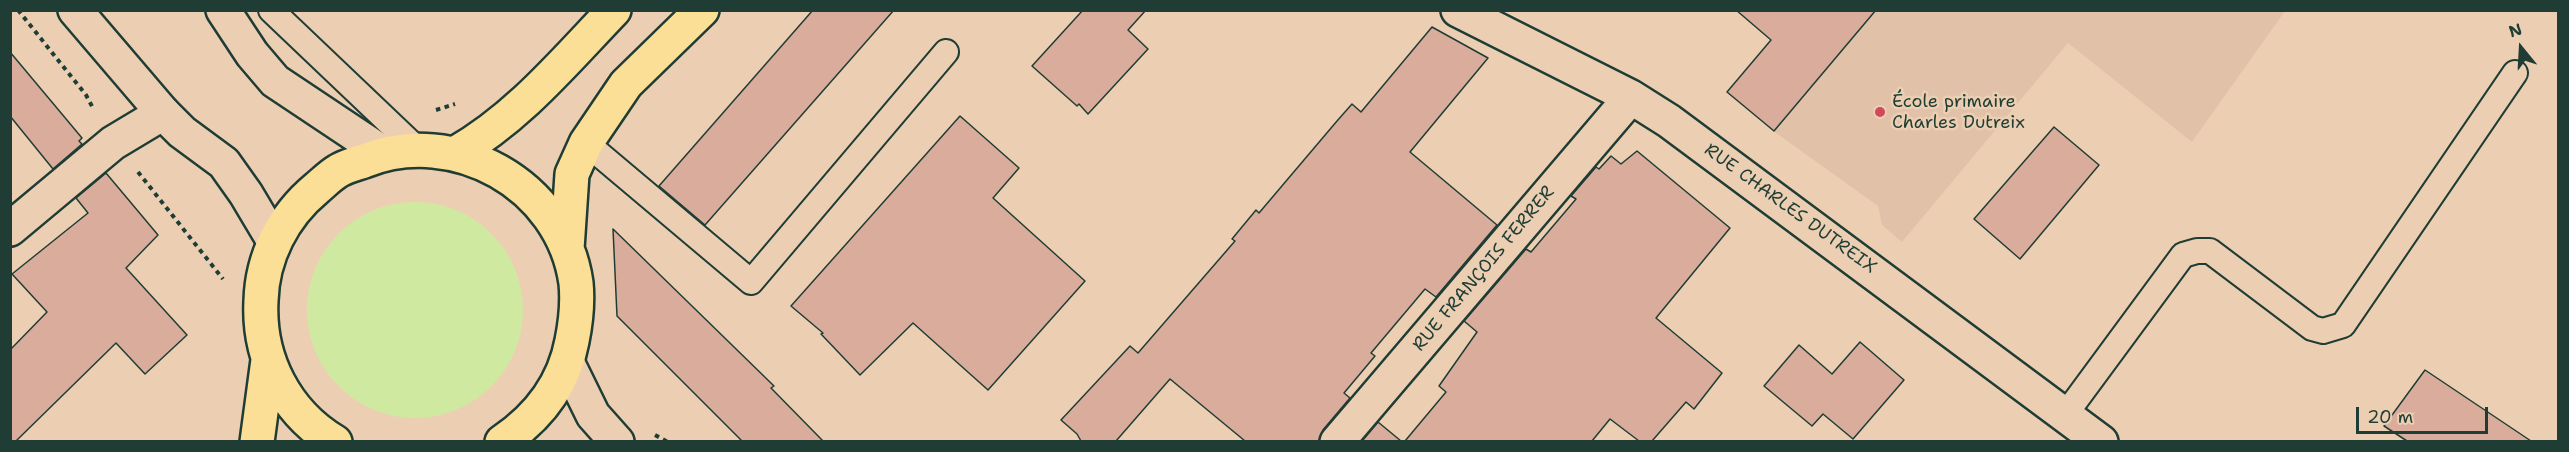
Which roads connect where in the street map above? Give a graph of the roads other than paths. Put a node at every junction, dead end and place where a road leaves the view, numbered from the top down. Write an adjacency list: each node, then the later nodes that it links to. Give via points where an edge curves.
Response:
1 (75, 10): 10 (street)
2 (223, 10): 13 (street, via 275,81)
3 (271, 10): 12 (lane)
4 (614, 10): 14 (main road, via 506,119)
5 (702, 10): 11 (main road, via 626,84)
6 (1458, 10): 9 (street, RUE CHARLES DUTREIX)
7 (946, 52): 11 (lane, via 751,282)
8 (2515, 73): 20 (lane, via 2343,325 2323,331 2312,328 2211,251 2183,255)
9 (1631, 97): 20 (street, RUE CHARLES DUTREIX, via 1698,141); 25 (street, RUE FRANÇOIS FERRER)
10 (163, 113): 15 (street, via 114,142); 16 (street, via 224,163)
11 (586, 143): 17 (main road, via 572,174)
12 (417, 149): 13 (main road); 14 (main road)
13 (383, 153): 16 (main road, via 338,171 301,201)
14 (456, 153): 17 (main road, via 492,167 523,188 548,216)
15 (10, 229)
16 (274, 241): 18 (main road, via 261,281 260,323)
17 (567, 249): 19 (main road, via 576,282 577,316)
18 (268, 360): 21 (main road); 22 (main road, via 287,399 317,431)
19 (568, 364): 23 (main road, via 549,399 521,429); 24 (street, via 593,415)
20 (2065, 415): 26 (street, RUE CHARLES DUTREIX)
21 (258, 441)
22 (334, 441)
23 (502, 441)
24 (617, 441)
25 (1337, 441)
26 (2101, 441)

